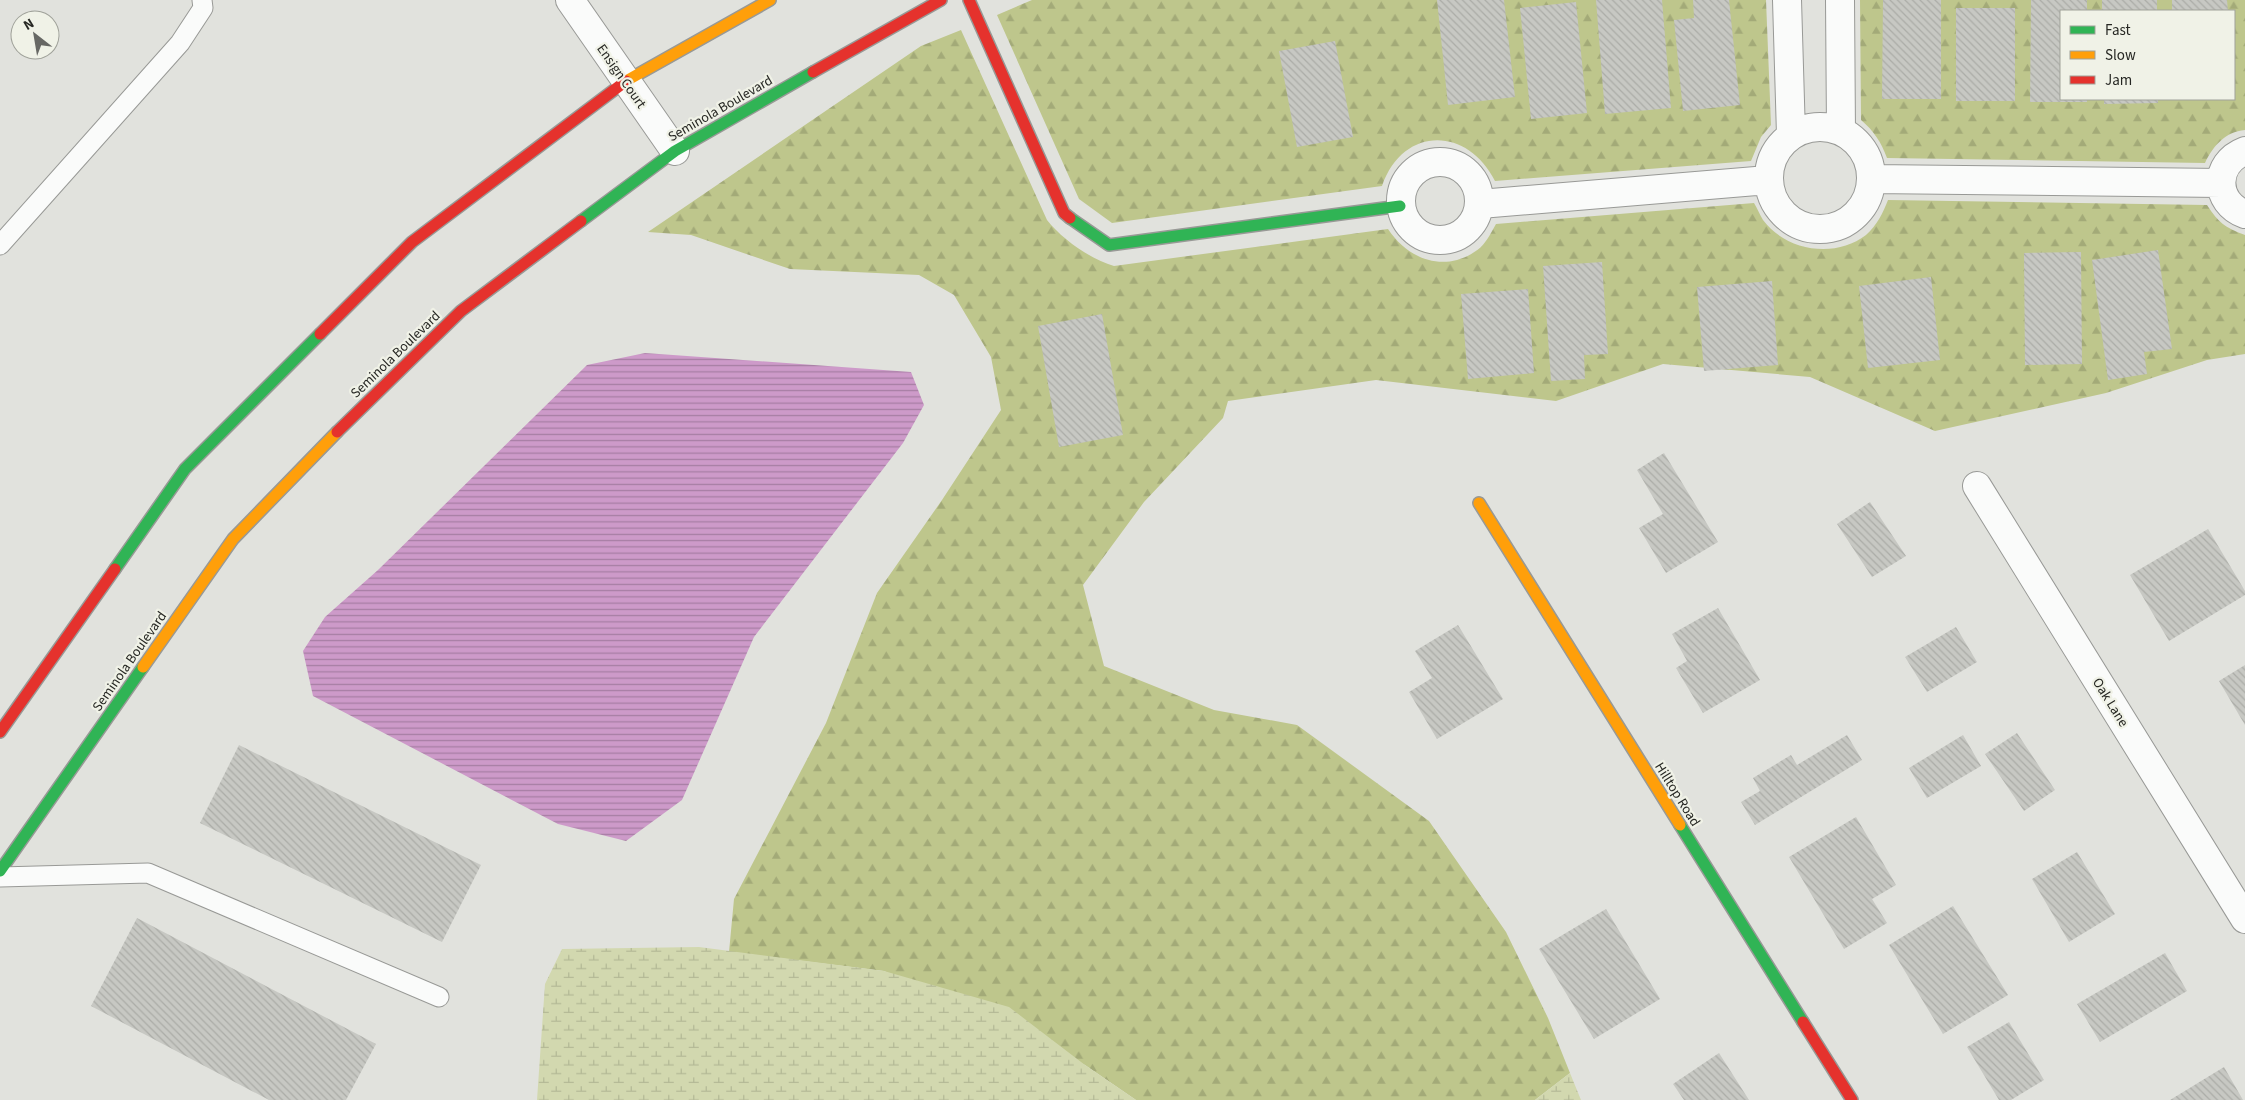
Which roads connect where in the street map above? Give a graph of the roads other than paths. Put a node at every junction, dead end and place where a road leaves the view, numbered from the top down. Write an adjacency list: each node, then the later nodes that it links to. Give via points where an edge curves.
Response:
1 (202, 0): 19 (lane, via 203,8 180,42)
2 (570, 0): 8 (street, Ensign Court)
3 (770, 0): 8 (main road)
4 (942, 0): 11 (main road, Seminola Boulevard)
5 (969, 0): 17 (main road, via 1064,213 1109,245)
6 (1786, 0): 10 (street)
7 (1840, 0): 9 (street)
8 (626, 81): 11 (street, Ensign Court); 22 (main road, via 412,242 185,469)
9 (1841, 131): 10 (street, via 1824,126 1807,128); 13 (street, via 1856,140 1866,154)
10 (1791, 135): 14 (street, via 1779,147 1771,163)
11 (675, 151): 23 (main road, Seminola Boulevard, via 461,311 233,539)
12 (2245, 152): 15 (street, via 2234,156 2227,164)
13 (1871, 179): 14 (street, via 1864,204 1854,216 1840,225 1824,229 1808,228 1793,221 1776,203); 15 (street)
14 (1768, 180): 16 (street)
15 (2221, 183): 18 (street, via 2228,204)
16 (1480, 204): 17 (street, via 1470,228 1447,240 1434,240 1411,229); 17 (street, via 1479,191 1464,169 1440,161 1415,170 1406,180)
17 (1400, 206)
18 (2245, 214)
19 (0, 245)
20 (1977, 486): 25 (street, Oak Lane)
21 (1479, 503): 27 (main road, Hilltop Road)
22 (0, 732)
23 (0, 871)
24 (0, 877): 26 (lane, via 148,873)
25 (2245, 918)
26 (439, 997)
27 (1852, 1100)

